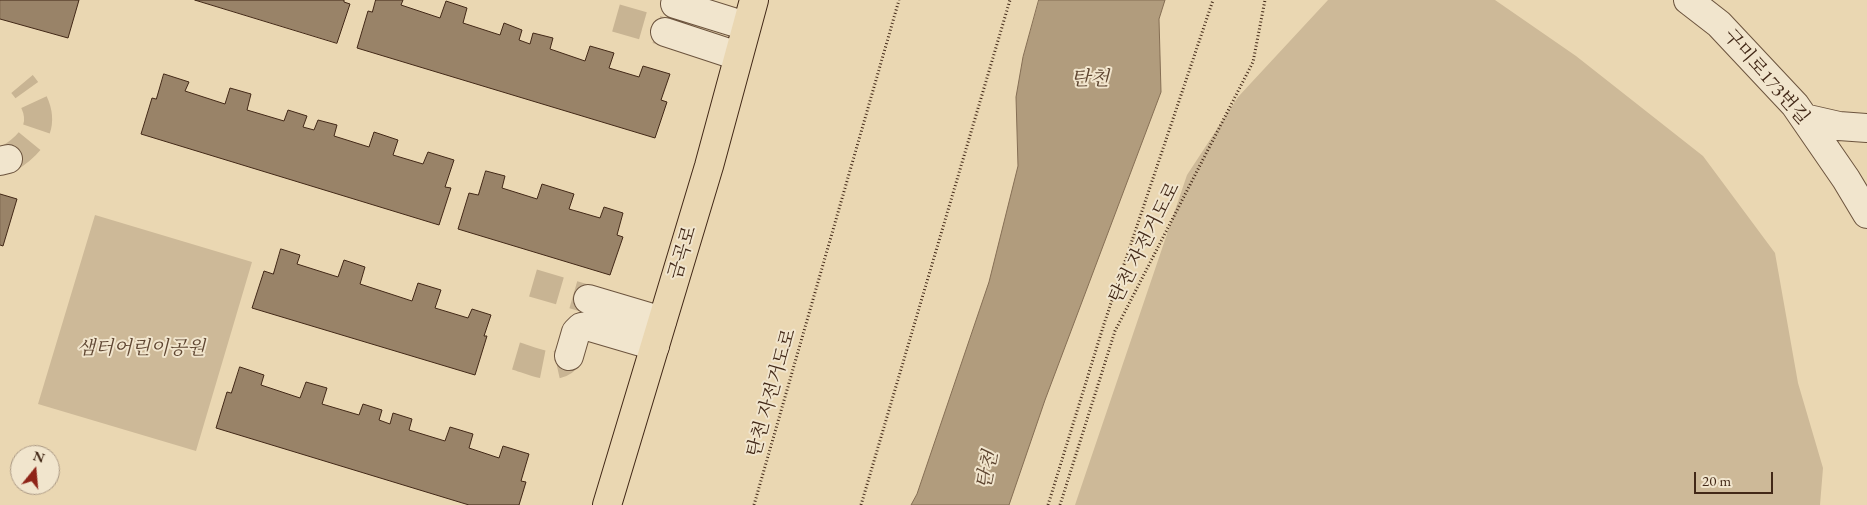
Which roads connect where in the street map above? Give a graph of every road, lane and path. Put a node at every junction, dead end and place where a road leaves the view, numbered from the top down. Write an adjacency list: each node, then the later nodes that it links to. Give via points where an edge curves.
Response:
1 (754, 0): 8 (main road, 금곡로)
2 (899, 0): 19 (path, 탄천 자전거도로)
3 (1010, 0): 20 (path)
4 (1213, 0): 21 (path, via 1104,324)
5 (1265, 0): 22 (path, 탄천 자전거도로, via 1253,62 1116,331)
6 (1688, 0): 11 (street, 구미로173번길, via 1719,24)
7 (675, 4): 8 (street)
8 (746, 26): 10 (main road, 금곡로)
9 (664, 32): 10 (street)
10 (738, 56): 15 (main road, 금곡로)
11 (1804, 118): 12 (street); 13 (street, 구미로173번길)
12 (1867, 128)
13 (1867, 214)
14 (588, 300): 15 (street)
15 (662, 321): 16 (main road, 금곡로)
16 (654, 346): 17 (street, via 587,326 576,332); 18 (main road, 금곡로)
17 (569, 356)
18 (607, 505)
19 (754, 505)
20 (862, 505)
21 (1048, 505)
22 (1060, 505)

